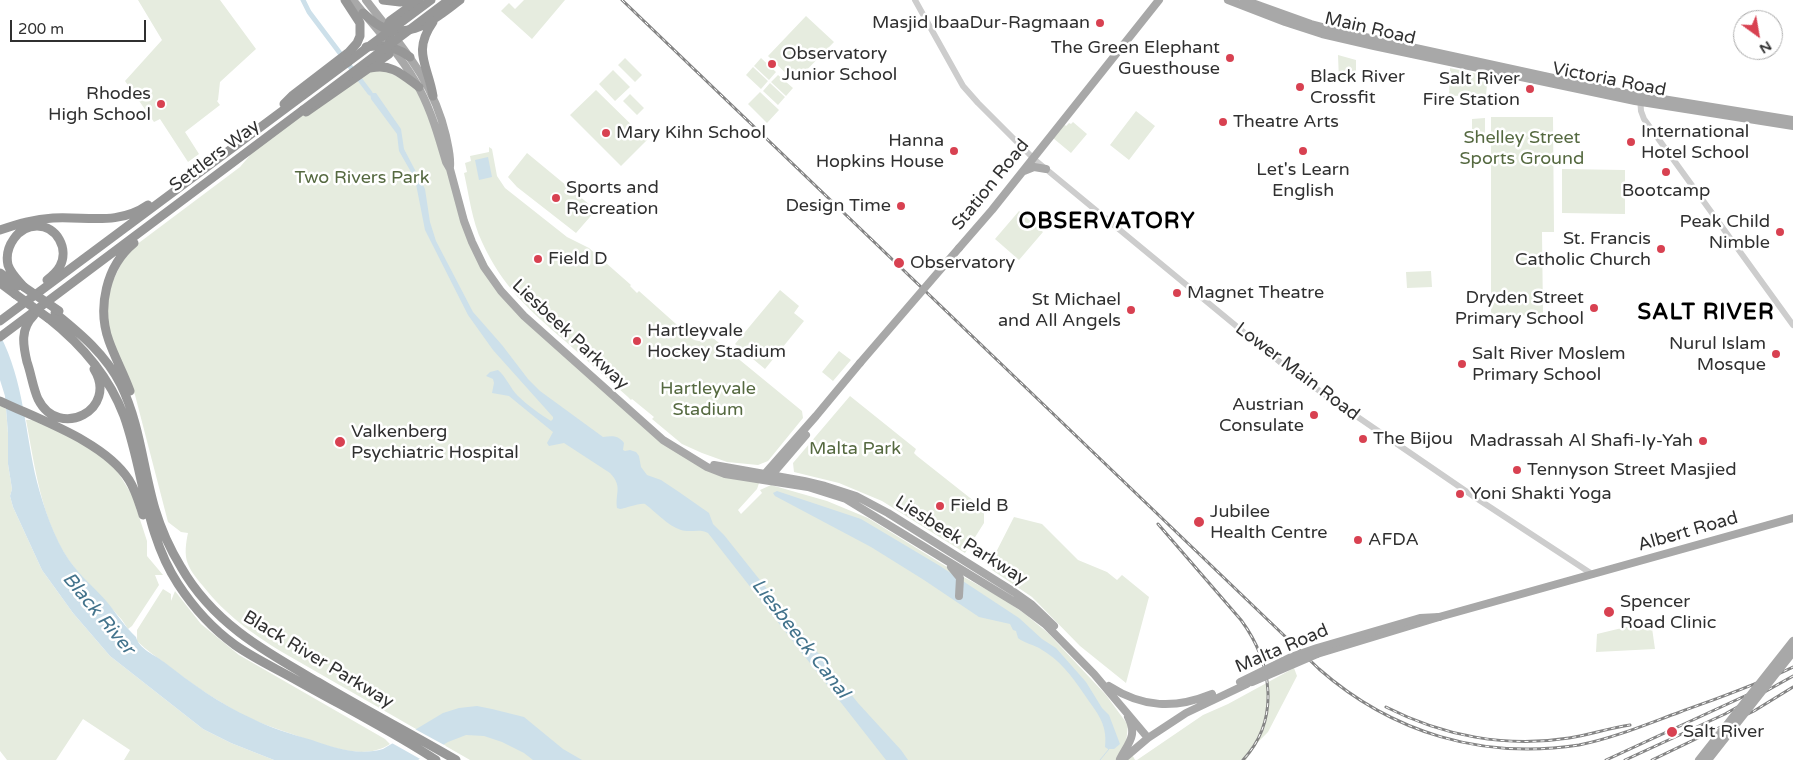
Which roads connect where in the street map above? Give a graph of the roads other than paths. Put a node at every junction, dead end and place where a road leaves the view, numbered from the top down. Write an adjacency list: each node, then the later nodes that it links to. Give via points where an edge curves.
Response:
1 (345, 0): 19 (highway, via 360,26 360,36)
2 (353, 0): 14 (main road, Liesbeek Parkway)
3 (366, 0): 17 (main road, Liesbeek Parkway)
4 (383, 0): 5 (highway)
5 (411, 0)
6 (419, 0): 17 (highway, via 390,21)
7 (432, 0): 27 (highway, Settlers Way, bridge)
8 (449, 0): 29 (highway, Settlers Way, bridge)
9 (460, 0): 15 (highway)
10 (915, 0): 30 (street, Lower Main Road, via 960,81)
11 (1159, 0): 30 (main road, Station Road)
12 (1228, 0): 16 (main road, Main Road)
13 (1244, 0): 16 (main road, Main Road)
14 (363, 13): 17 (highway); 18 (main road, Liesbeek Parkway)
15 (436, 18): 17 (highway, via 412,30); 24 (highway, via 423,40 422,50 422,61)
16 (1307, 26): 20 (main road, Main Road, via 1322,34)
17 (389, 30): 18 (highway); 21 (main road, Liesbeek Parkway)
18 (390, 46): 19 (highway, via 368,46); 21 (highway); 22 (highway, via 389,54); 23 (main road, Liesbeek Parkway)
19 (349, 53): 27 (highway, via 292,96)
20 (1422, 53): 25 (main road, Victoria Road)
21 (410, 57): 24 (main road, Liesbeek Parkway)
22 (366, 71): 23 (highway, via 378,66 390,68); 29 (highway)
23 (418, 87): 31 (main road, Liesbeek Parkway)
24 (433, 96): 31 (main road, Liesbeek Parkway, via 445,132)
25 (1640, 99): 26 (main road, Victoria Road); 28 (main road, Victoria Road); 44 (street, via 1644,119)
26 (1793, 120)
27 (267, 122): 34 (highway, Settlers Way)
28 (1793, 126)
29 (264, 139): 35 (highway, Settlers Way)
30 (1033, 158): 32 (street, Lower Main Road); 33 (main road, Station Road)
31 (450, 169): 48 (main road, Liesbeek Parkway, via 472,242 489,275 508,300 680,452 725,474)
32 (1046, 169): 33 (main road, via 1032,168); 51 (street, Lower Main Road, via 1292,372)
33 (1021, 173): 48 (main road, Station Road, bridge)
34 (188, 181): 36 (highway, via 124,216 106,219 55,217); 40 (highway, Settlers Way)
35 (149, 226): 41 (highway, Settlers Way); 47 (highway, via 116,264 106,288 103,316 108,340 132,398 146,451)
36 (0, 230)
37 (0, 273): 39 (highway, Black River Parkway)
38 (0, 283): 39 (highway, Black River Parkway)
39 (20, 290): 40 (highway, via 7,258 9,246 26,228 46,228 60,239 63,257 60,266); 42 (highway, Black River Parkway)
40 (36, 294): 43 (highway, Settlers Way)
41 (52, 298): 42 (highway, via 30,319 23,333 23,346 38,399 49,413 64,420 81,417 92,410 99,398 100,384 91,364); 45 (highway, Settlers Way)
42 (54, 316): 47 (highway, Black River Parkway, via 75,329 106,362 121,385); 52 (highway, Black River Parkway, via 91,358 117,400 128,430 151,525)
43 (0, 321)
44 (1793, 324)
45 (4, 334)
46 (0, 401): 52 (highway, via 87,442 118,466 136,493 167,572)
47 (146, 466): 62 (highway, Black River Parkway, via 155,509 166,539 199,595 221,619 259,648)
48 (766, 477): 50 (main road, Liesbeek Parkway, via 846,499); 57 (main road, Liesbeek Parkway, via 826,486 888,513 1024,599)
49 (1793, 518): 51 (main road, Albert Road)
50 (942, 557): 53 (main road, via 959,575); 59 (main road, Liesbeek Parkway, via 1045,624)
51 (1592, 574): 56 (main road, Malta Road, bridge, via 1334,648)
52 (178, 584): 61 (highway, Black River Parkway, via 198,611 236,645)
53 (959, 596)
54 (1793, 641): 64 (main road, bridge)
55 (1793, 652): 65 (main road, bridge)
56 (1244, 683): 58 (main road, Malta Road); 60 (main road, Malta Road)
57 (1109, 686): 58 (main road, via 1136,700 1162,704 1196,700); 60 (main road, Liesbeek Parkway)
58 (1227, 688): 60 (main road, Malta Road, via 1179,712)
59 (1117, 701): 60 (main road, Liesbeek Parkway); 63 (main road, via 1132,730 1130,743)
60 (1149, 735): 63 (main road)
61 (434, 759)
62 (456, 760)
63 (1120, 760)
64 (1699, 760)
65 (1708, 760)

